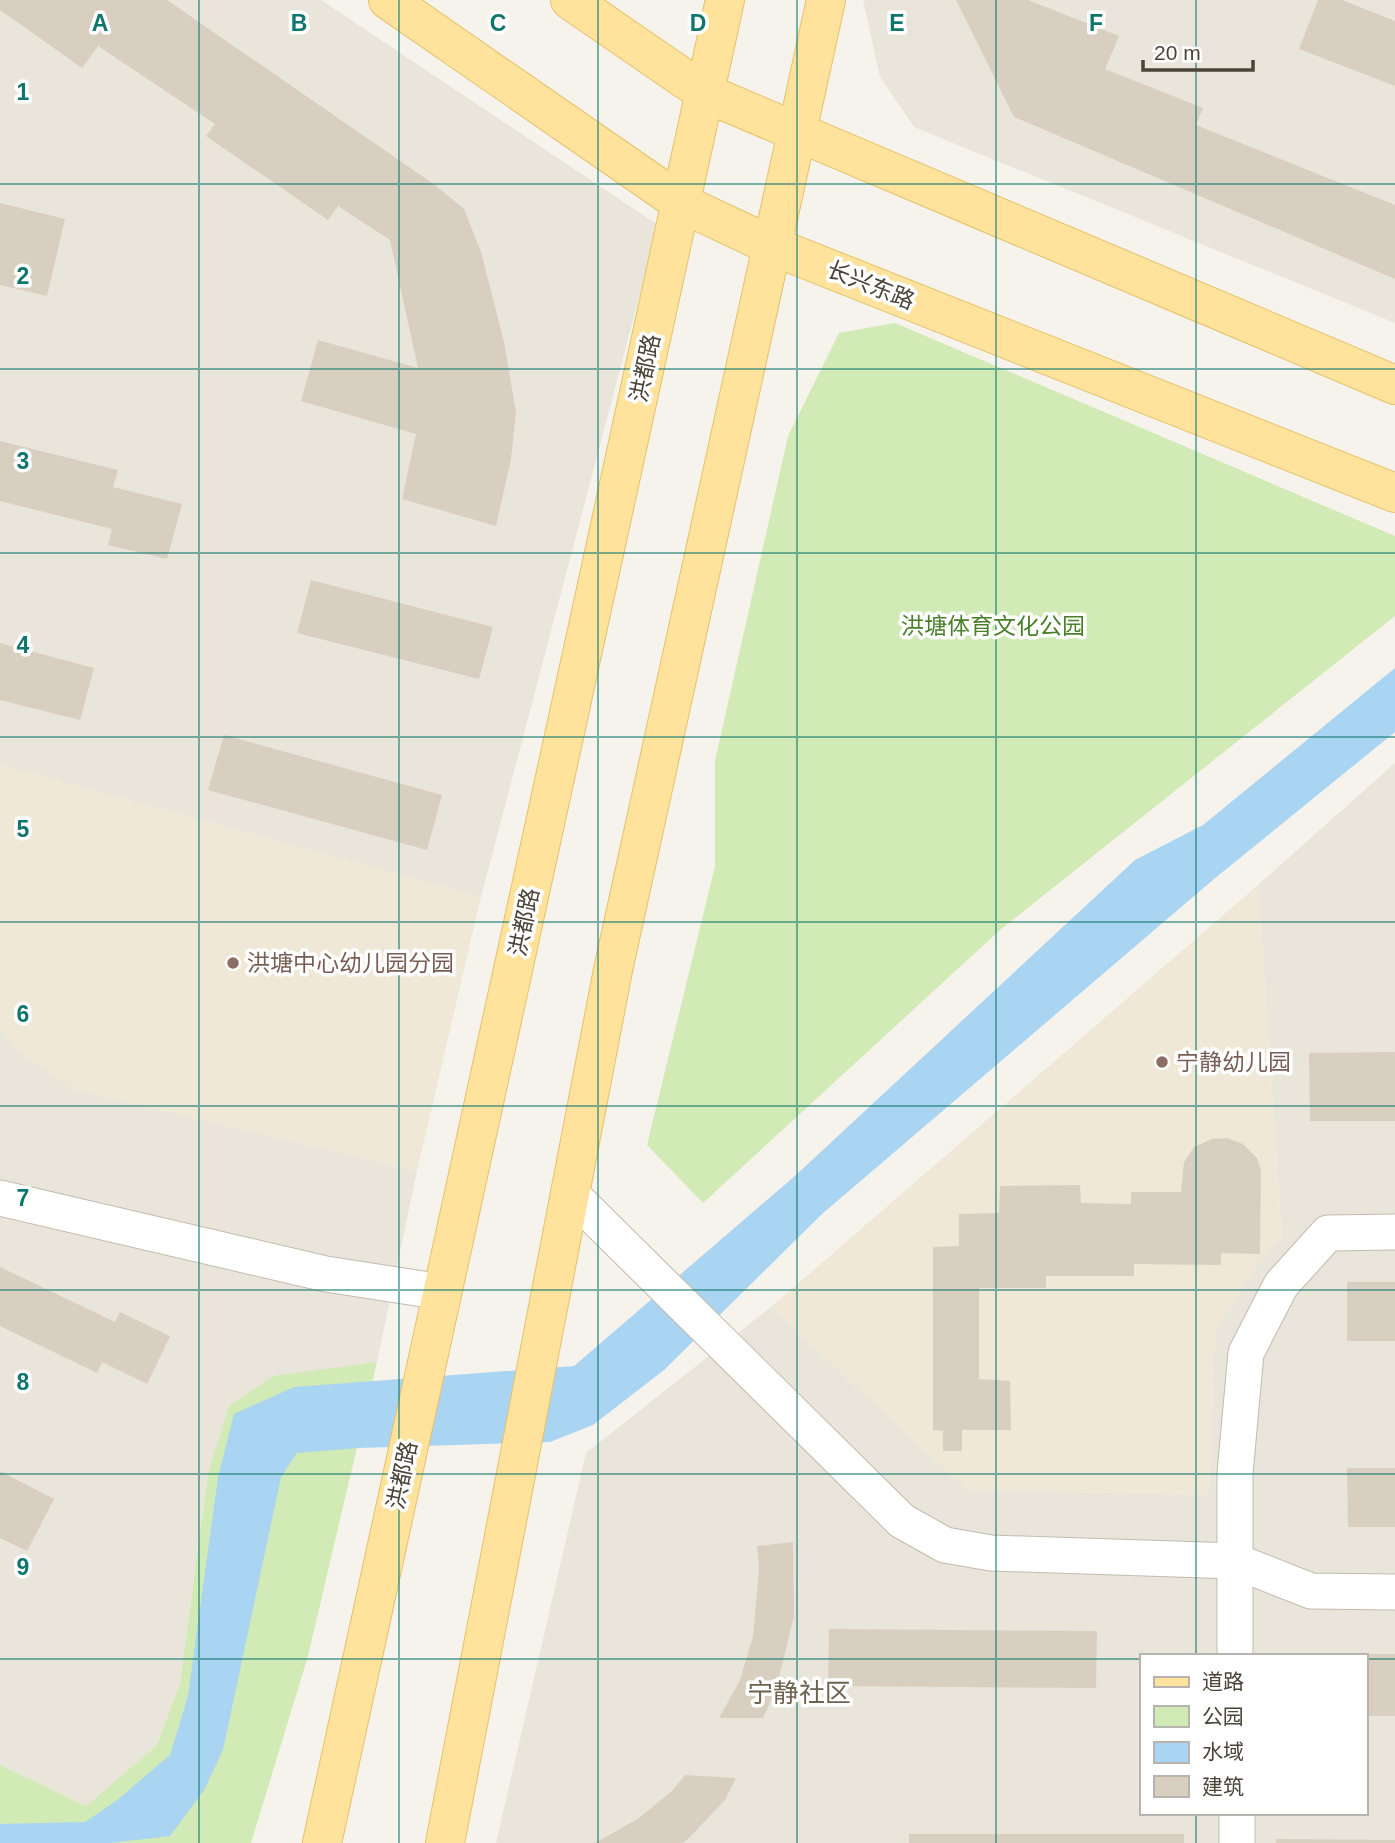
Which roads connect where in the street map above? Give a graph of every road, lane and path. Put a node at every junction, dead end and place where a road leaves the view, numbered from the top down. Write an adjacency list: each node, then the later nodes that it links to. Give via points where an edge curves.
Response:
1 (388, 0): 7 (main road, 长兴东路)
2 (569, 0): 5 (main road)
3 (725, 0): 5 (main road, 洪都路)
4 (826, 0): 6 (main road)
5 (705, 93): 6 (main road); 7 (main road, 洪都路)
6 (797, 131): 8 (main road); 9 (main road)
7 (681, 203): 8 (main road, 长兴东路); 14 (main road, 洪都路)
8 (772, 246): 10 (main road, 长兴东路); 11 (main road, via 613,970)
9 (1395, 385)
10 (1395, 493)
11 (569, 1192): 15 (lane, via 902,1521 945,1545 991,1553); 20 (main road)
12 (0, 1198): 14 (lane, via 326,1274)
13 (1395, 1232): 15 (lane, via 1328,1233 1281,1285 1246,1353 1235,1473)
14 (442, 1292): 19 (main road, 洪都路)
15 (1235, 1561): 16 (lane, via 1311,1591); 17 (lane)
16 (1395, 1592)
17 (1236, 1654)
18 (1237, 1815): 21 (lane)
19 (322, 1843)
20 (445, 1843)
21 (1237, 1843)

